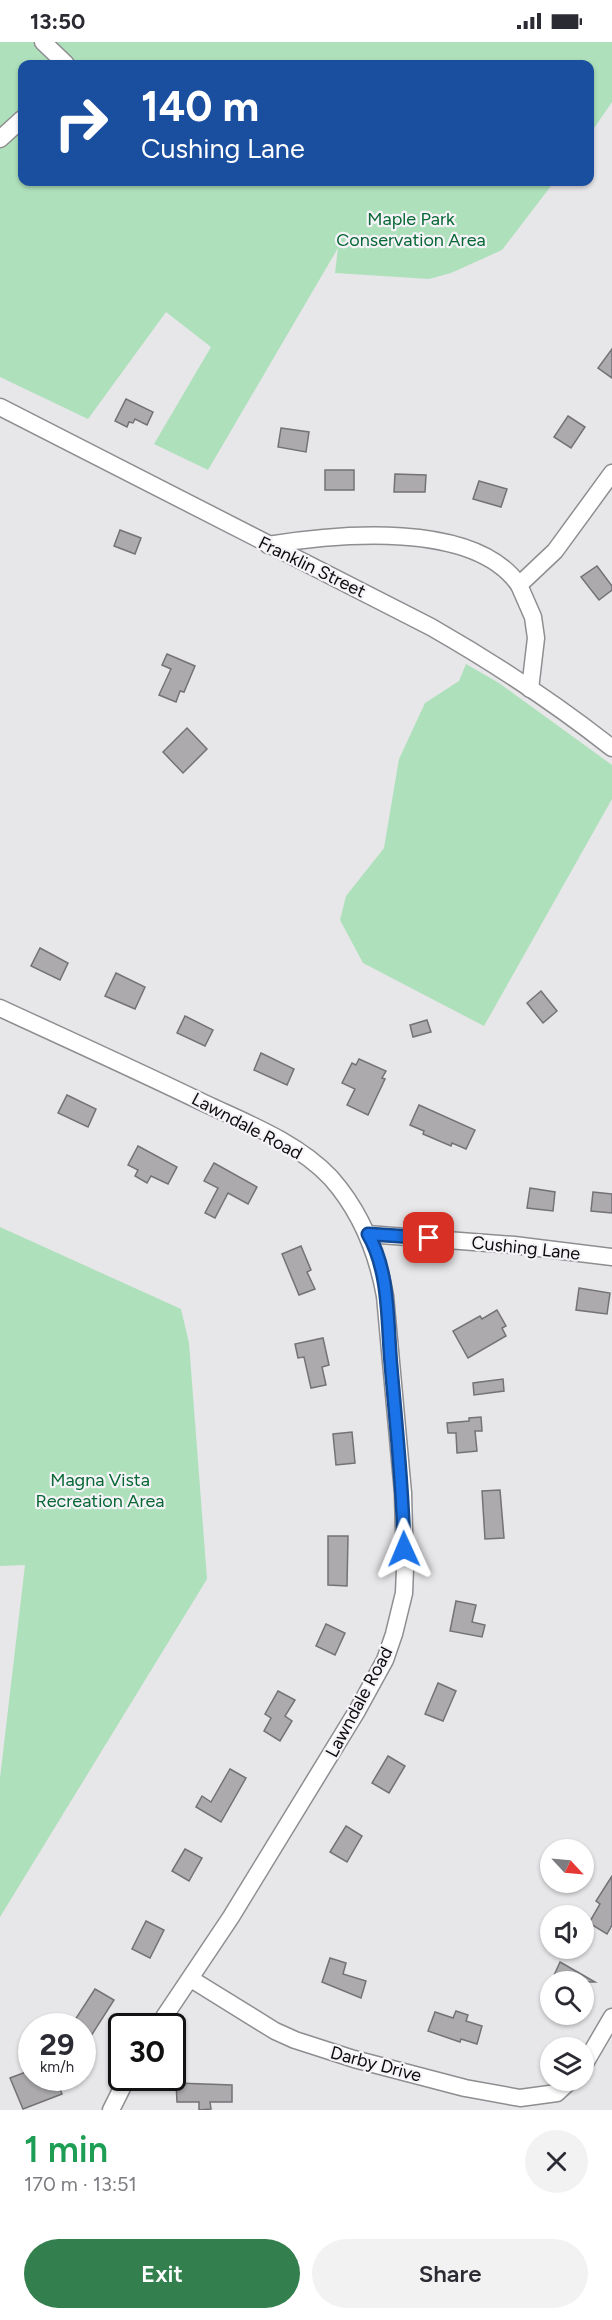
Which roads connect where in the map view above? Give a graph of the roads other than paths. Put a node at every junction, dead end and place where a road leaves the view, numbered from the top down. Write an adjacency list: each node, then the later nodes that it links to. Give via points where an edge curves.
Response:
1 (43, 42): 2 (street)
2 (62, 60)
3 (18, 122): 4 (street)
4 (0, 139)
5 (0, 407): 7 (street, Franklin Street)
6 (612, 473): 8 (street, via 555,551)
7 (268, 545): 8 (street, via 364,534 447,543 495,562 511,573); 9 (street, Franklin Street, via 431,627)
8 (519, 585): 9 (street, via 533,617 536,638)
9 (530, 689): 10 (street, Franklin Street)
10 (612, 748)
11 (0, 1008): 12 (street, Lawndale Road, via 301,1153 330,1177)
12 (368, 1234): 13 (street, Cushing Lane); 14 (street, Lawndale Road, via 387,1306 403,1493 404,1593 385,1660 357,1711)
13 (612, 1257)
14 (191, 1979): 15 (street, Lawndale Road); 19 (street, Darby Drive, via 275,2031 354,2059 520,2098)
15 (167, 2013)
16 (612, 2017): 17 (street)
17 (594, 2048)
18 (120, 2091): 20 (street)
19 (558, 2091)
20 (111, 2110)

